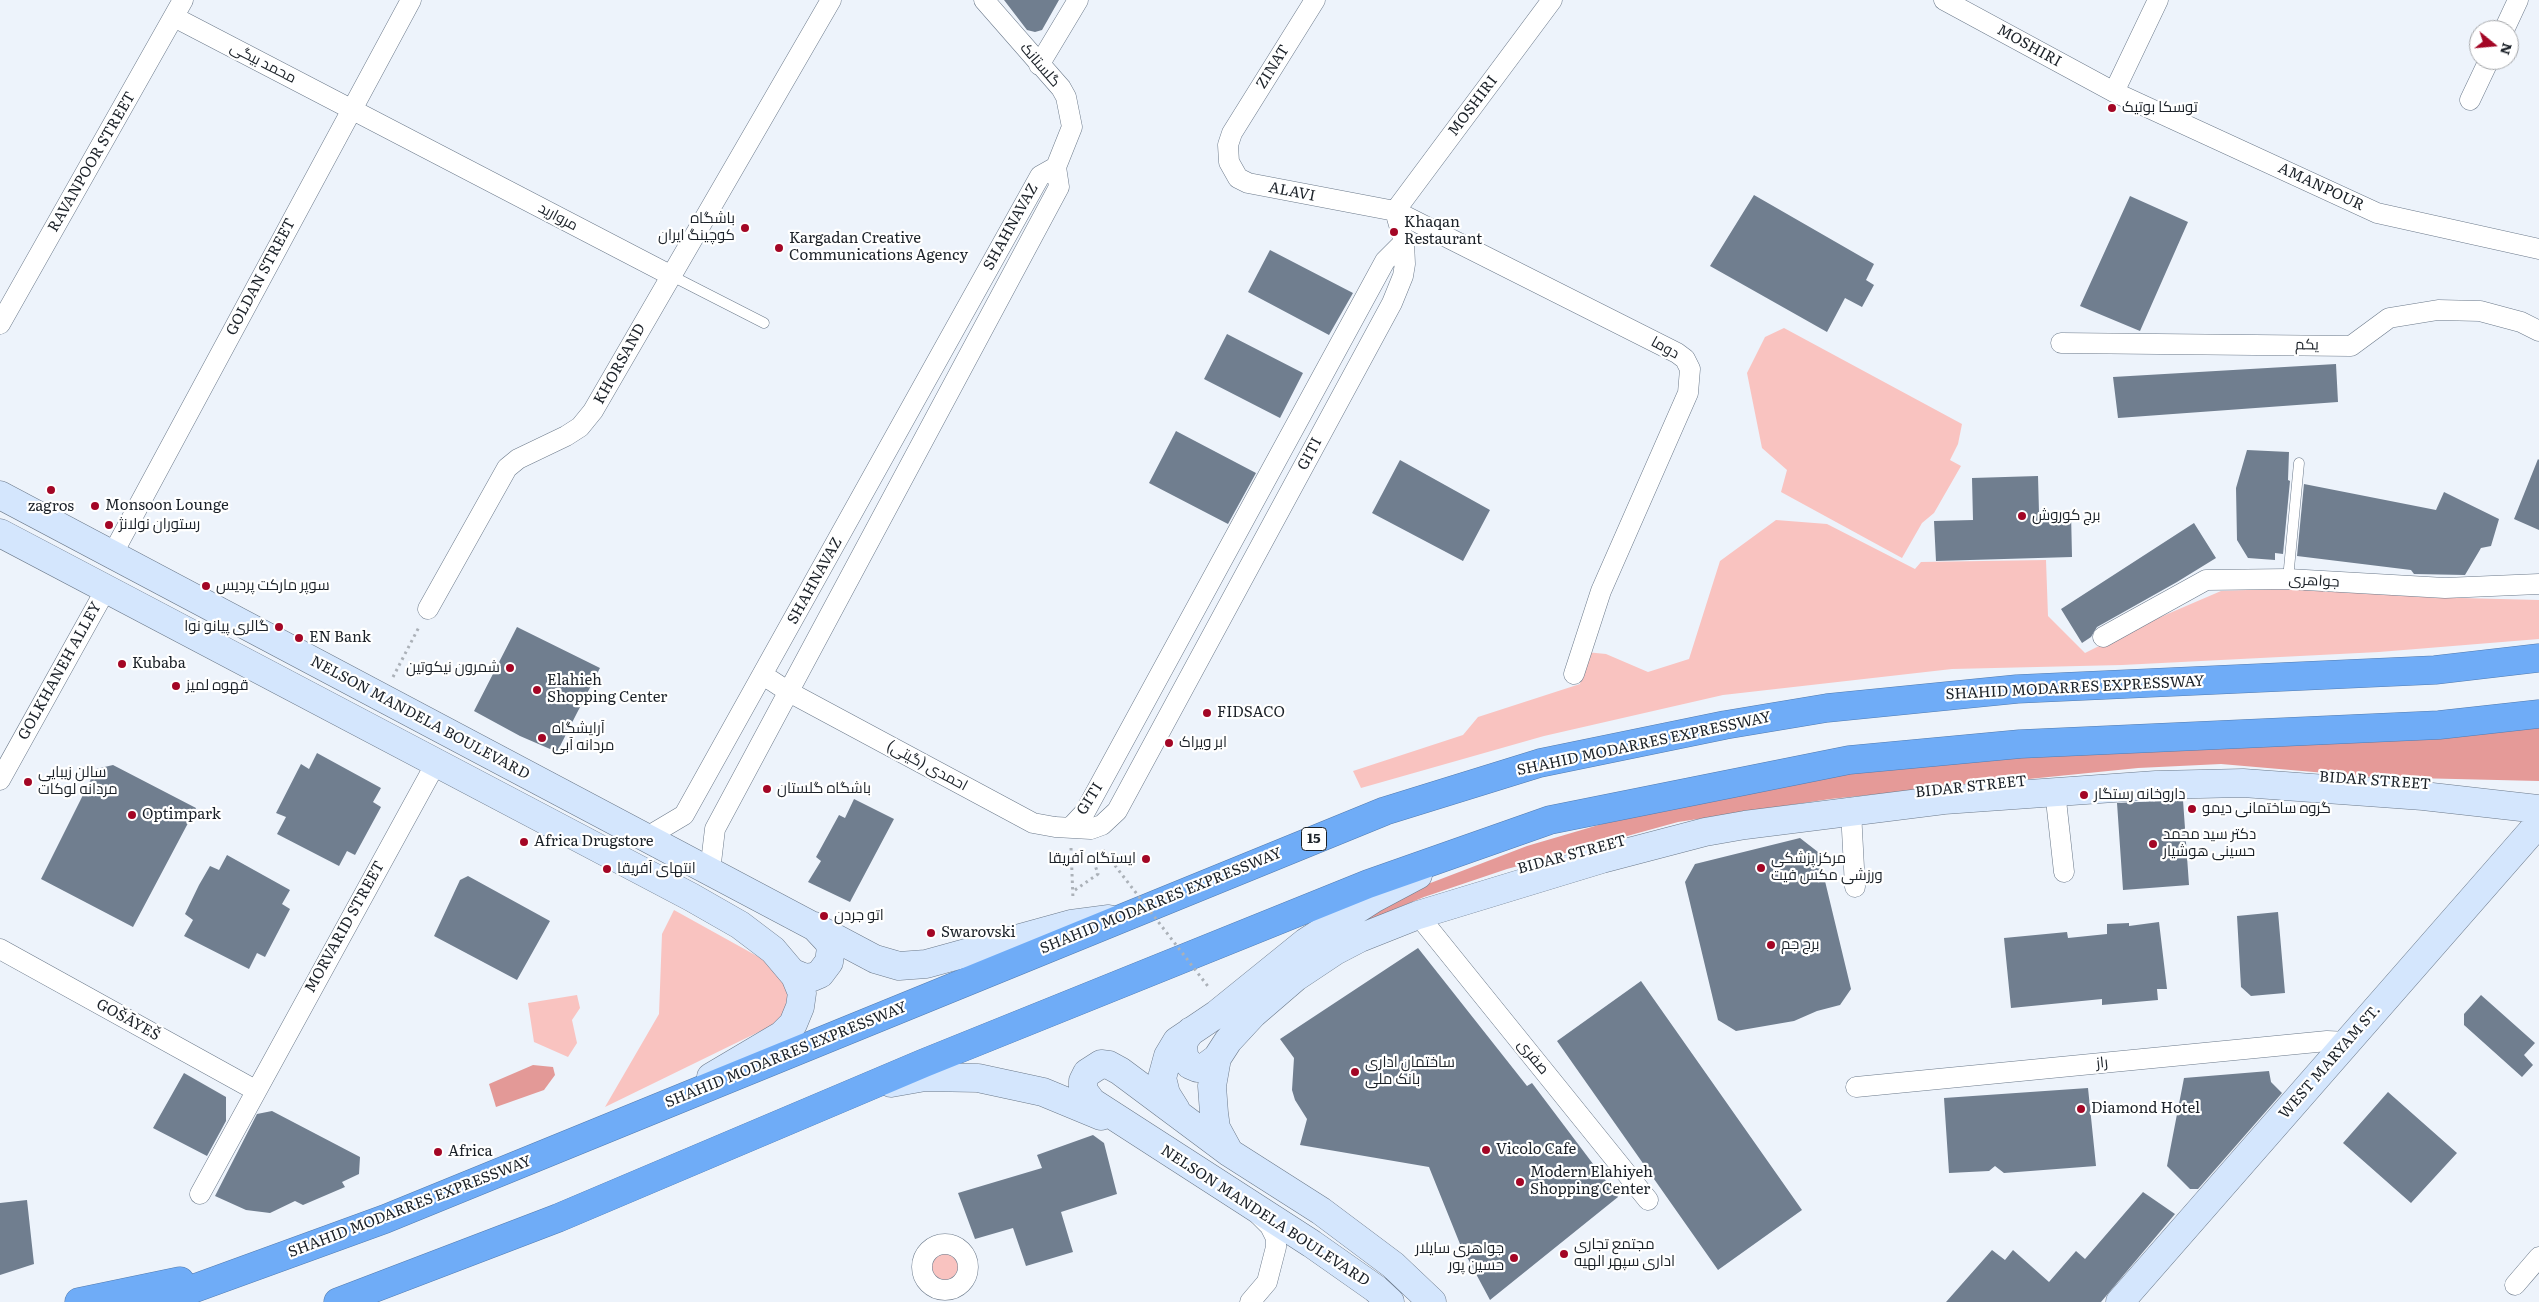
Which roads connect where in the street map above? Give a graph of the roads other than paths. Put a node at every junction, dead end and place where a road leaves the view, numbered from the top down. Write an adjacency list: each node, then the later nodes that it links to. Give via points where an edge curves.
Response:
1 (411, 0): 16 (street, GOLDAN STREET)
2 (831, 0): 22 (street, KHORSAND)
3 (984, 0): 12 (street, گلستانک)
4 (1078, 0): 12 (street)
5 (1314, 0): 17 (street, ZINAT)
6 (1552, 0): 19 (street, MOSHIRI)
7 (1944, 0): 14 (street, MOSHIRI)
8 (2158, 0): 14 (street)
9 (2518, 0): 11 (street)
10 (179, 8): 16 (street, محمد بيگی); 24 (street, RAVANPOOR STREET)
11 (2509, 20)
12 (1039, 65): 18 (street, گلستانک, via 1061,88 1069,107 1072,127)
13 (2484, 70): 15 (street)
14 (2114, 92): 21 (street, AMANPOUR, via 2377,213)
15 (2470, 100)
16 (352, 109): 22 (street, مروارید); 30 (street, GOLDAN STREET)
17 (1232, 133): 19 (street, ALAVI, via 1228,162 1238,178 1248,183)
18 (1051, 177): 38 (street, SHAHNAVAZ); 39 (street, SHAHNAVAZ)
19 (1395, 211): 20 (street, GITI); 37 (street, دوما, via 1677,353 1690,369 1688,393 1601,591)
20 (1404, 242): 48 (street, GITI, via 1385,261 1085,812); 48 (street, GITI, via 1403,276 1392,303 1117,811 1102,825 1091,829)
21 (2539, 249)
22 (670, 275): 23 (lane, مروارید); 34 (street, KHORSAND, via 593,411 580,427 507,468)
23 (764, 323)
24 (0, 324)
25 (2539, 331): 26 (street, یکم, via 2521,322 2480,311 2438,310 2388,318 2351,346)
26 (2061, 343)
27 (2299, 463): 31 (lane)
28 (0, 495): 30 (main road, NELSON MANDELA BOULEVARD)
29 (0, 533): 33 (main road)
30 (112, 554): 49 (main road, NELSON MANDELA BOULEVARD)
31 (2288, 579): 32 (street, جواهری, via 2445,588); 35 (street, جواهری, via 2206,580)
32 (2539, 584)
33 (106, 589): 41 (main road); 42 (street, GOLKHANEH ALLEY)
34 (428, 609)
35 (2103, 637)
36 (2539, 658): 55 (highway, SHAHID MODARRES EXPRESSWAY / 15, via 2434,670 2017,689 1827,708 1725,725 1540,763 1384,811)
37 (1574, 674)
38 (762, 675): 39 (street); 49 (street, SHAHNAVAZ, via 684,816)
39 (789, 692): 48 (street, احمدی (گیتی), via 1034,823); 51 (street, SHAHNAVAZ, via 715,829)
40 (2539, 714): 50 (highway, via 2439,725 2020,744 1849,760 1550,820)
41 (436, 763): 58 (main road, via 740,925 773,950); 64 (street, MORVARID STREET)
42 (0, 780)
43 (2055, 791): 45 (main road, BIDAR STREET, via 2243,783 2423,796); 46 (main road, BIDAR STREET); 52 (street)
44 (2539, 804): 54 (main road, BIDAR STREET, via 2511,791 2243,771 2138,771 1946,788 1720,818 1649,834 1460,885)
45 (2539, 809)
46 (1851, 811): 53 (street); 54 (main road, BIDAR STREET, via 1729,828 1651,844)
47 (2539, 823): 60 (main road, WEST MARYAM ST.)
48 (1070, 828)
49 (647, 837): 51 (main road, NELSON MANDELA BOULEVARD)
50 (1476, 845): 59 (main road, via 1327,927 1217,1014); 63 (highway, via 1368,884)
51 (710, 871): 56 (main road, NELSON MANDELA BOULEVARD)
52 (2064, 872)
53 (1855, 887)
54 (1418, 915): 61 (main road, BIDAR STREET, via 1348,944 1296,977 1238,1030); 71 (street, صفری)
55 (1118, 918): 56 (main road, NELSON MANDELA BOULEVARD, via 1063,926 926,964 899,966 875,959); 65 (highway, SHAHID MODARRES EXPRESSWAY / 15)
56 (814, 926): 58 (main road, via 831,948 829,962 814,977)
57 (0, 949): 64 (street, GOŠĀYEŠ)
58 (793, 973): 65 (main road, via 802,993 793,1024 782,1034)
59 (1191, 1030): 61 (main road, via 1182,1050 1190,1065 1205,1067); 66 (main road, via 1174,1045 1162,1078 1168,1099)
60 (2348, 1042): 62 (street, راز, via 2327,1041); 81 (main road, WEST MARYAM ST.)
61 (1217, 1058): 68 (main road, via 1212,1086 1216,1128)
62 (1856, 1087)
63 (862, 1089): 67 (main road, via 925,1077 978,1078 1043,1092); 77 (highway, via 558,1218)
64 (255, 1090): 69 (street, MORVARID STREET)
65 (665, 1104): 73 (highway, SHAHID MODARRES EXPRESSWAY / 15, via 385,1219)
66 (1178, 1114): 67 (main road, NELSON MANDELA BOULEVARD, via 1114,1067 1101,1064 1090,1070 1083,1081 1085,1094); 68 (main road, NELSON MANDELA BOULEVARD)
67 (1138, 1132): 70 (main road, NELSON MANDELA BOULEVARD)
68 (1230, 1153): 80 (main road, NELSON MANDELA BOULEVARD, via 1321,1211 1393,1265)
69 (200, 1194)
70 (1237, 1195): 78 (street, via 1264,1219 1276,1238 1267,1282); 79 (main road, NELSON MANDELA BOULEVARD, via 1312,1244)
71 (1648, 1200)
72 (2539, 1257): 74 (street)
73 (255, 1267): 75 (highway); 76 (highway, SHAHID MODARRES EXPRESSWAY / 15)
74 (2514, 1285)
75 (79, 1302)
76 (157, 1302)
77 (338, 1302)
78 (1250, 1302)
79 (1390, 1302)
80 (1432, 1302)
81 (2120, 1302)

